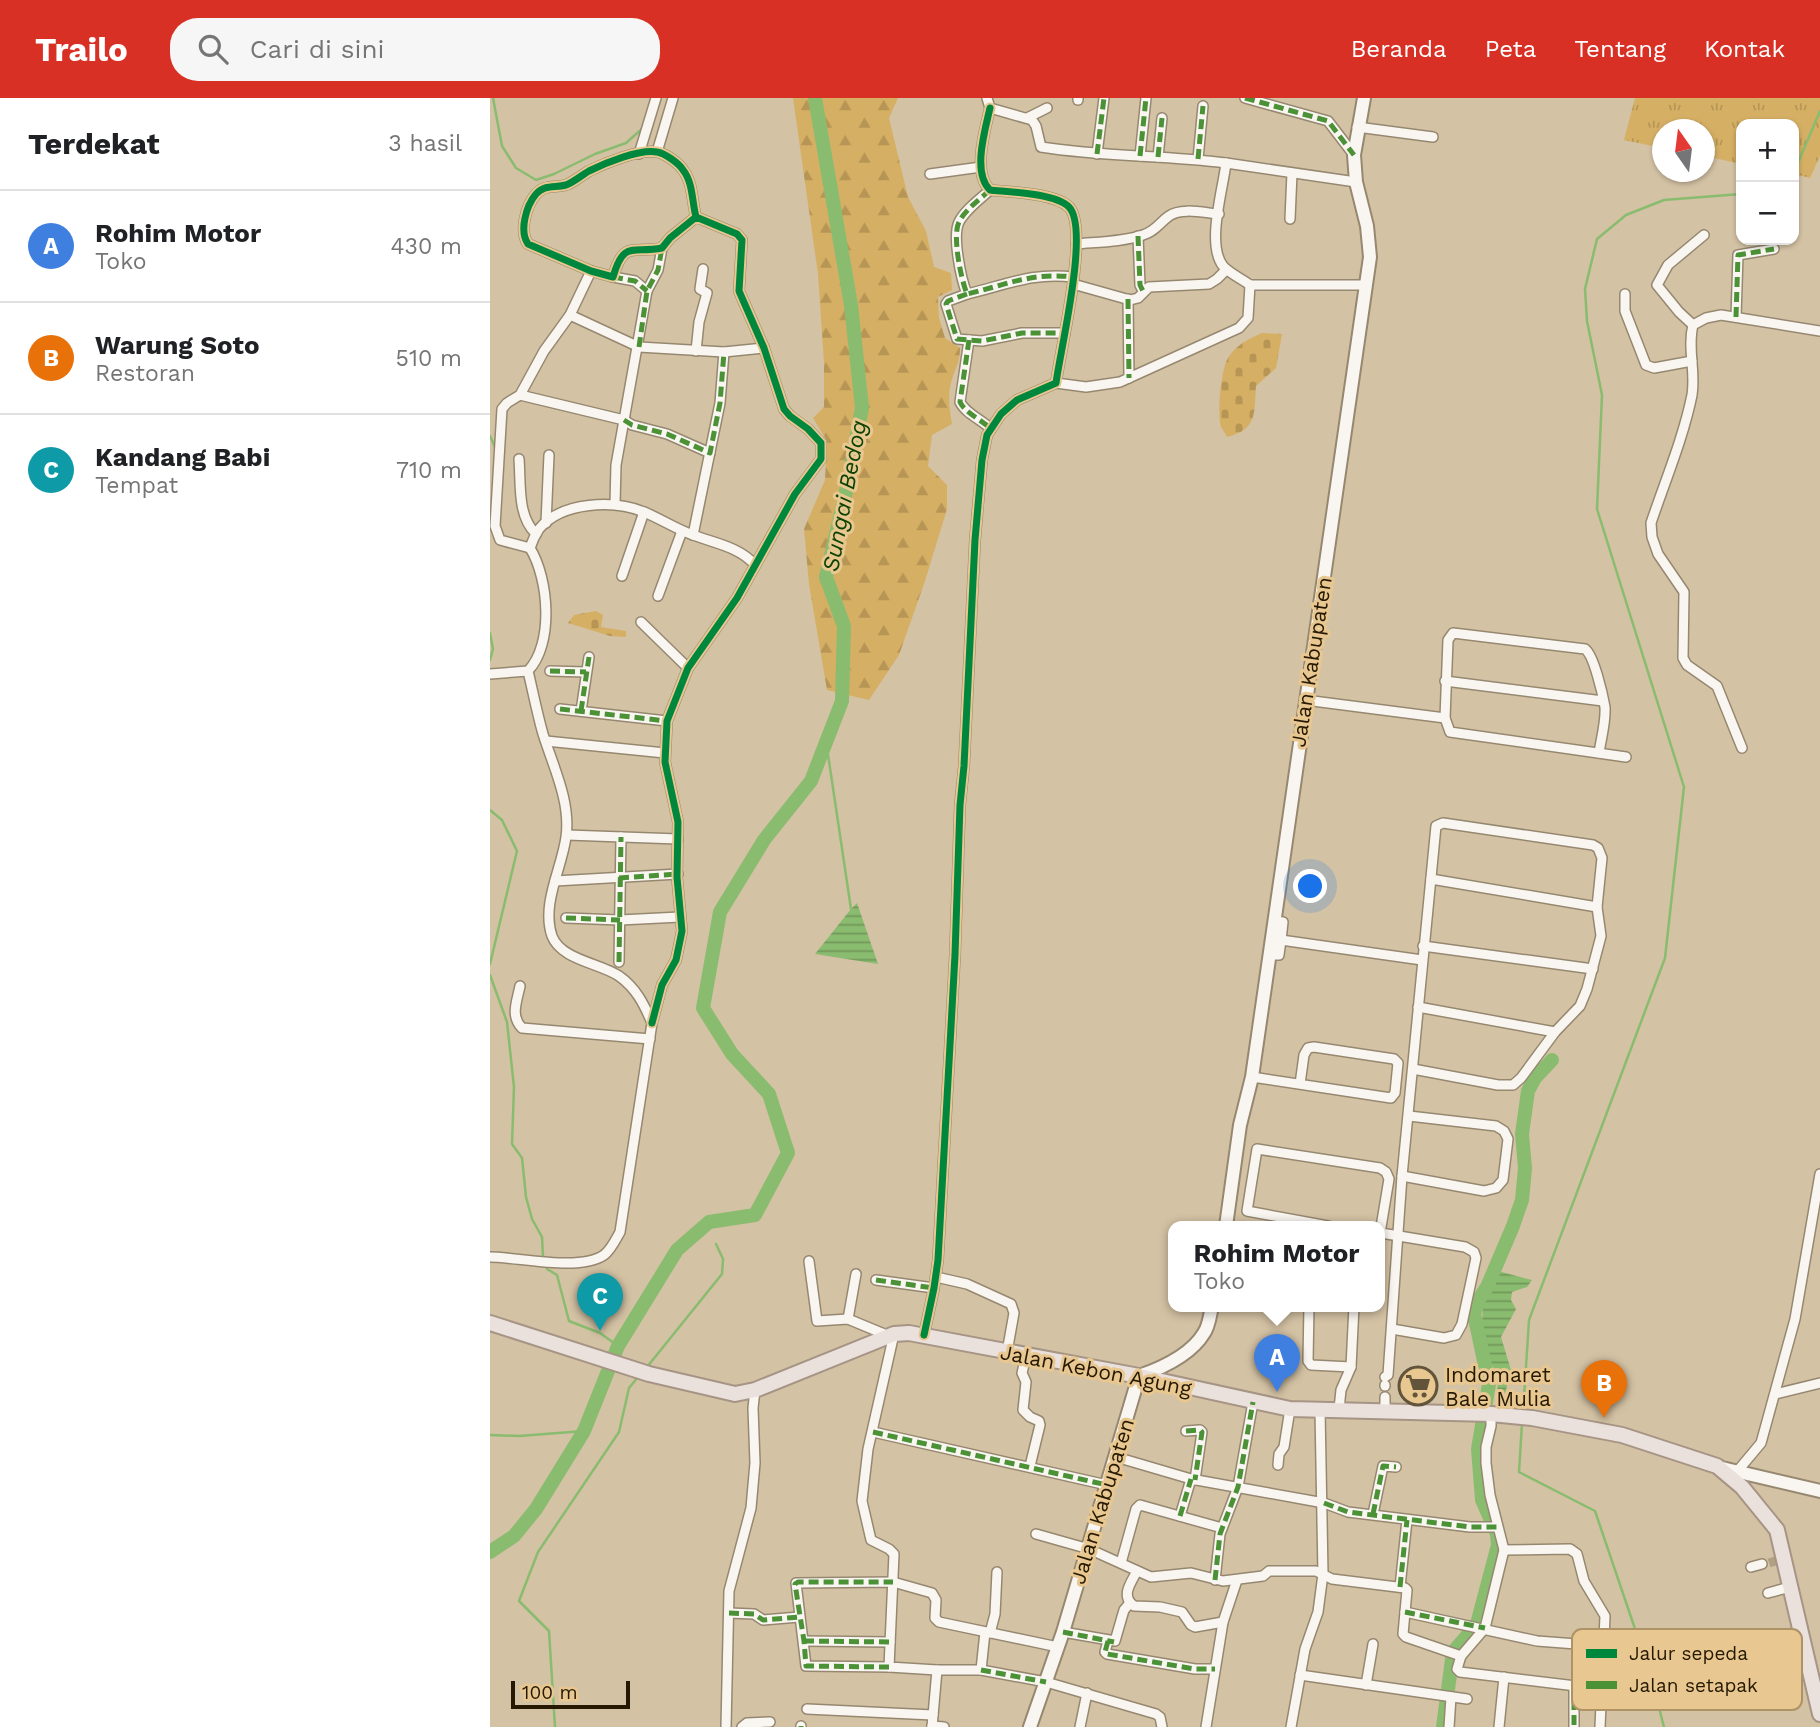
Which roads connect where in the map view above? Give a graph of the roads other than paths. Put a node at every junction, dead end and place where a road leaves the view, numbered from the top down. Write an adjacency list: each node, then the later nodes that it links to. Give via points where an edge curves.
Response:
1 (656, 98): 16 (street)
2 (673, 98): 15 (street)
3 (987, 98): 9 (street)
4 (1104, 98): 17 (street)
5 (1146, 98): 19 (street)
6 (1245, 98): 18 (street, via 1328,121)
7 (1364, 98): 13 (main road, Jalan Kabupaten)
8 (1203, 106): 21 (street)
9 (990, 108): 11 (street); 23 (street)
10 (1047, 108): 11 (street)
11 (1027, 118): 17 (street, via 1035,123 1041,147)
12 (1162, 118): 20 (street)
13 (1357, 127): 14 (street); 18 (main road, Jalan Kabupaten)
14 (1433, 137)
15 (657, 152): 16 (street); 29 (street, via 684,170)
16 (639, 154): 38 (street, via 609,162 568,184 543,188 528,208 523,227 528,244)
17 (1097, 154): 19 (street)
18 (1354, 155): 26 (main road, Jalan Kabupaten)
19 (1140, 156): 20 (street)
20 (1158, 158): 21 (street)
21 (1198, 159): 22 (street)
22 (1226, 163): 24 (street); 28 (street)
23 (981, 167): 25 (street); 27 (street)
24 (1292, 173): 26 (street); 30 (street)
25 (930, 174)
26 (1356, 182): 42 (main road, Jalan Kabupaten, via 1367,226 1370,257)
27 (990, 190): 33 (street, via 1059,200 1073,214); 45 (street, via 957,226)
28 (1219, 214): 32 (street, via 1178,211 1157,230); 37 (street, via 1216,256)
29 (696, 216): 34 (street); 55 (street, via 742,240 739,291)
30 (1290, 219)
31 (1704, 235): 50 (street, via 1668,265 1657,285)
32 (1138, 236): 33 (street); 44 (street)
33 (1076, 244): 40 (street)
34 (662, 248): 39 (street, via 626,253); 43 (street)
35 (1774, 249): 49 (street, via 1738,255)
36 (703, 269): 56 (street, via 700,289 707,293)
37 (1226, 270): 41 (street); 44 (street, via 1209,284 1168,284)
38 (591, 271): 39 (street); 48 (street)
39 (613, 277): 43 (street, via 635,281)
40 (1073, 281): 45 (street, via 1051,274 1034,276); 47 (street); 52 (street)
41 (1250, 285): 42 (street); 59 (street, via 1248,318 1240,328)
42 (1366, 285): 85 (main road, Jalan Kabupaten)
43 (647, 291): 54 (street)
44 (1143, 291): 47 (street, via 1138,298)
45 (967, 294): 53 (street, via 946,304 954,335)
46 (1625, 294): 58 (street, via 1627,316 1646,365 1654,368)
47 (1128, 299): 59 (street)
48 (570, 315): 54 (street); 61 (street)
49 (1736, 317): 50 (street, via 1713,316); 51 (street)
50 (1693, 325): 58 (street)
51 (1820, 331)
52 (1065, 332): 53 (street); 60 (street)
53 (969, 340): 63 (street, via 961,405)
54 (639, 347): 56 (street); 62 (street)
55 (764, 348): 57 (street); 74 (street, via 784,409 817,438 822,453)
56 (696, 351): 57 (street)
57 (724, 352): 64 (street)
58 (1692, 361): 92 (street, via 1692,393 1651,530 1658,554 1684,592 1683,658 1717,686)
59 (1129, 378): 60 (street, via 1099,386)
60 (1056, 383): 63 (street, via 1017,400)
61 (520, 394): 62 (street); 73 (street, via 502,409 495,526 500,540)
62 (624, 420): 64 (street); 67 (street)
63 (991, 429): 133 (street, via 978,487)
64 (710, 453): 72 (street)
65 (549, 455): 69 (street)
66 (519, 459): 71 (street, via 523,510)
67 (615, 504): 68 (street); 69 (street, via 565,512)
68 (644, 512): 70 (street); 75 (street)
69 (545, 523): 71 (street)
70 (682, 531): 72 (street); 76 (street)
71 (536, 534): 73 (street)
72 (693, 535): 74 (street, via 741,552)
73 (530, 548): 80 (street, via 541,576 545,631 537,662)
74 (755, 565): 79 (street)
75 (622, 576)
76 (658, 596)
77 (641, 622): 79 (street)
78 (589, 657): 82 (street)
79 (688, 668): 90 (street)
80 (528, 671): 83 (street); 91 (street)
81 (550, 671): 82 (street)
82 (586, 672): 88 (street)
83 (490, 674)
84 (1445, 681): 86 (street); 86 (street, via 1448,640 1460,632 1585,649 1594,660); 89 (street)
85 (1305, 700): 89 (street); 107 (main road, Jalan Kabupaten)
86 (1603, 701): 94 (street)
87 (560, 709): 88 (street)
88 (581, 711): 90 (street)
89 (1445, 718): 94 (street, via 1450,732)
90 (667, 721): 93 (street)
91 (546, 741): 93 (street); 96 (street, via 565,802)
92 (1742, 748)
93 (665, 753): 98 (street)
94 (1599, 753): 95 (street)
95 (1626, 757)
96 (567, 835): 97 (street); 102 (street)
97 (621, 837): 98 (street); 100 (street)
98 (678, 839): 99 (street)
99 (678, 874): 100 (street); 104 (street)
100 (619, 878): 102 (street); 106 (street)
101 (1431, 879): 103 (street); 103 (street, via 1433,838 1439,824 1593,845 1602,858); 109 (street)
102 (555, 881): 116 (street, via 549,922 553,938 568,953 625,980 644,1003)
103 (1597, 907): 113 (street, via 1601,936)
104 (680, 917): 106 (street); 116 (street, via 676,960 662,985)
105 (566, 918): 106 (street)
106 (620, 920): 112 (street)
107 (1273, 920): 108 (street, via 1283,922); 110 (main road, Jalan Kabupaten)
108 (1281, 940): 110 (street, via 1279,955); 111 (street)
109 (1423, 946): 111 (street); 113 (street)
110 (1269, 955): 120 (main road, Jalan Kabupaten)
111 (1422, 960): 115 (street)
112 (619, 962)
113 (1593, 969): 117 (street, via 1580,1006)
114 (520, 986): 118 (street, via 515,1016 522,1028)
115 (1418, 1007): 117 (street); 119 (street)
116 (652, 1023): 118 (street)
117 (1555, 1032): 119 (street, via 1513,1085)
118 (650, 1040): 130 (street, via 620,1232 613,1244 604,1255 571,1263)
119 (1413, 1069): 122 (street)
120 (1252, 1077): 121 (street); 125 (main road, Jalan Kabupaten, via 1240,1125)
121 (1300, 1084): 121 (street, via 1308,1048 1398,1063 1391,1097)
122 (1409, 1116): 124 (street); 124 (street, via 1496,1126 1508,1139 1503,1180 1496,1188 1484,1191)
123 (1820, 1174): 151 (street, via 1795,1319)
124 (1402, 1176): 129 (street)
125 (1227, 1221)
126 (1285, 1221): 127 (street, via 1247,1211 1257,1149 1380,1168 1389,1179)
127 (1383, 1221)
128 (1385, 1235): 129 (street)
129 (1399, 1237): 141 (street); 141 (street, via 1465,1247 1476,1258 1462,1324 1455,1335 1444,1338)
130 (490, 1257)
131 (809, 1261): 139 (street, via 817,1321)
132 (856, 1275): 139 (street)
133 (936, 1277): 135 (street); 144 (street, via 967,1284 1011,1304 1014,1313)
134 (876, 1280): 135 (street)
135 (934, 1288): 143 (street)
136 (1211, 1312): 147 (main road, via 1197,1343)
137 (1309, 1312): 146 (street, via 1311,1365)
138 (1354, 1312): 146 (street)
139 (848, 1319): 142 (street)
140 (490, 1323): 150 (main road, Jalan Kebon Agung, via 728,1394)
141 (1392, 1329): 148 (street)
142 (891, 1335): 143 (main road, Jalan Kebon Agung); 150 (main road, Jalan Kebon Agung); 158 (street)
143 (924, 1335): 144 (main road, Jalan Kebon Agung)
144 (1007, 1352): 145 (main road, Jalan Kebon Agung)
145 (1026, 1356): 147 (main road, Jalan Kebon Agung); 161 (street, via 1023,1410 1040,1424)
146 (1351, 1367): 154 (street)
147 (1139, 1376): 152 (main road, Jalan Kebon Agung); 159 (main road, Jalan Kabupaten)
148 (1385, 1382)
149 (1820, 1383): 151 (street)
150 (755, 1390): 191 (street, via 751,1508 729,1591)
151 (1775, 1394): 163 (street, via 1761,1443)
152 (1253, 1402): 153 (main road, Jalan Kebon Agung); 166 (street)
153 (1290, 1409): 155 (main road, Jalan Kebon Agung); 160 (street)
154 (1339, 1409): 155 (main road, Jalan Kebon Agung); 156 (main road, Jalan Kebon Agung, via 1385,1404)
155 (1320, 1410): 168 (street)
156 (1491, 1414): 163 (main road, Jalan Kebon Agung, via 1622,1434); 172 (street, via 1485,1454)
157 (1186, 1431): 164 (street, via 1202,1432)
158 (873, 1432): 161 (street); 185 (street, via 863,1510 871,1540 894,1554)
159 (1116, 1457): 164 (street); 165 (main road, Jalan Kabupaten)
160 (1278, 1465)
161 (1030, 1466): 165 (street)
162 (1396, 1467): 169 (street, via 1383,1466)
163 (1735, 1475): 167 (main road); 187 (main road, Jalan Kebon Agung, via 1774,1524)
164 (1193, 1479): 166 (street); 170 (street)
165 (1107, 1485): 175 (main road, Jalan Kabupaten)
166 (1238, 1487): 168 (street); 173 (street)
167 (1820, 1491)
168 (1324, 1503): 169 (street, via 1348,1512); 182 (street)
169 (1373, 1514): 171 (street)
170 (1180, 1517): 173 (street); 177 (street, via 1138,1506)
171 (1407, 1520): 172 (street); 186 (street)
172 (1497, 1527): 176 (street)
173 (1222, 1528): 183 (street)
174 (1036, 1534): 175 (street)
175 (1088, 1549): 177 (street); 197 (main road, Jalan Kabupaten)
176 (1504, 1550): 194 (street); 195 (street, via 1575,1552 1584,1581 1603,1610)
177 (1121, 1563): 180 (street)
178 (1766, 1564): 179 (street)
179 (1752, 1567)
180 (1137, 1571): 183 (street, via 1151,1577 1191,1573); 189 (street, via 1127,1591)
181 (997, 1572): 198 (street, via 995,1614)
182 (1323, 1574): 184 (street, via 1277,1570); 186 (street); 211 (street, via 1318,1612)
183 (1215, 1580): 184 (street)
184 (1237, 1580): 193 (street)
185 (893, 1582): 192 (street, via 798,1582); 198 (street, via 932,1593 939,1622); 202 (street)
186 (1400, 1587): 190 (street, via 1407,1590)
187 (1790, 1587): 188 (street); 196 (main road, Jalan Kebon Agung)
188 (1768, 1593)
189 (1130, 1603): 193 (street, via 1182,1612 1195,1627); 201 (street, via 1116,1640)
190 (1405, 1612): 194 (street); 206 (street, via 1406,1637)
191 (729, 1613): 192 (street, via 754,1614 763,1620); 224 (street)
192 (799, 1617): 200 (street)
193 (1223, 1622): 208 (street)
194 (1485, 1628): 204 (street, via 1537,1641); 206 (street)
195 (1603, 1629)
196 (1800, 1629)
197 (1063, 1632): 201 (street); 205 (main road, Jalan Kabupaten)
198 (988, 1633): 205 (street); 210 (street)
199 (1802, 1638): 220 (main road, Jalan Kebon Agung)
200 (804, 1641): 202 (street); 207 (street, via 808,1667)
201 (1108, 1641): 208 (street, via 1107,1654)
202 (890, 1642): 207 (street)
203 (1373, 1644): 214 (street)
204 (1572, 1644)
205 (1058, 1647): 213 (main road, Jalan Kabupaten)
206 (1459, 1655): 212 (street, via 1458,1671)
207 (888, 1667): 209 (street)
208 (1215, 1669): 230 (street)
209 (937, 1670): 210 (street); 221 (street)
210 (981, 1670): 213 (street)
211 (1300, 1675): 214 (street); 231 (street)
212 (1504, 1677): 215 (street); 233 (street)
213 (1046, 1682): 216 (street); 227 (main road, Jalan Kabupaten)
214 (1366, 1685): 217 (street)
215 (1572, 1685)
216 (1087, 1693): 228 (street); 229 (street, via 1156,1714)
217 (1451, 1697): 218 (street); 232 (street)
218 (1467, 1699)
219 (807, 1709): 221 (street)
220 (1820, 1714)
221 (933, 1715): 223 (street)
222 (770, 1722): 225 (street)
223 (932, 1726): 226 (street)
224 (726, 1727)
225 (742, 1727)
226 (944, 1727)
227 (1030, 1727)
228 (1080, 1727)
229 (1162, 1727)
230 (1206, 1727)
231 (1291, 1727)
232 (1449, 1727)
233 (1499, 1727)

